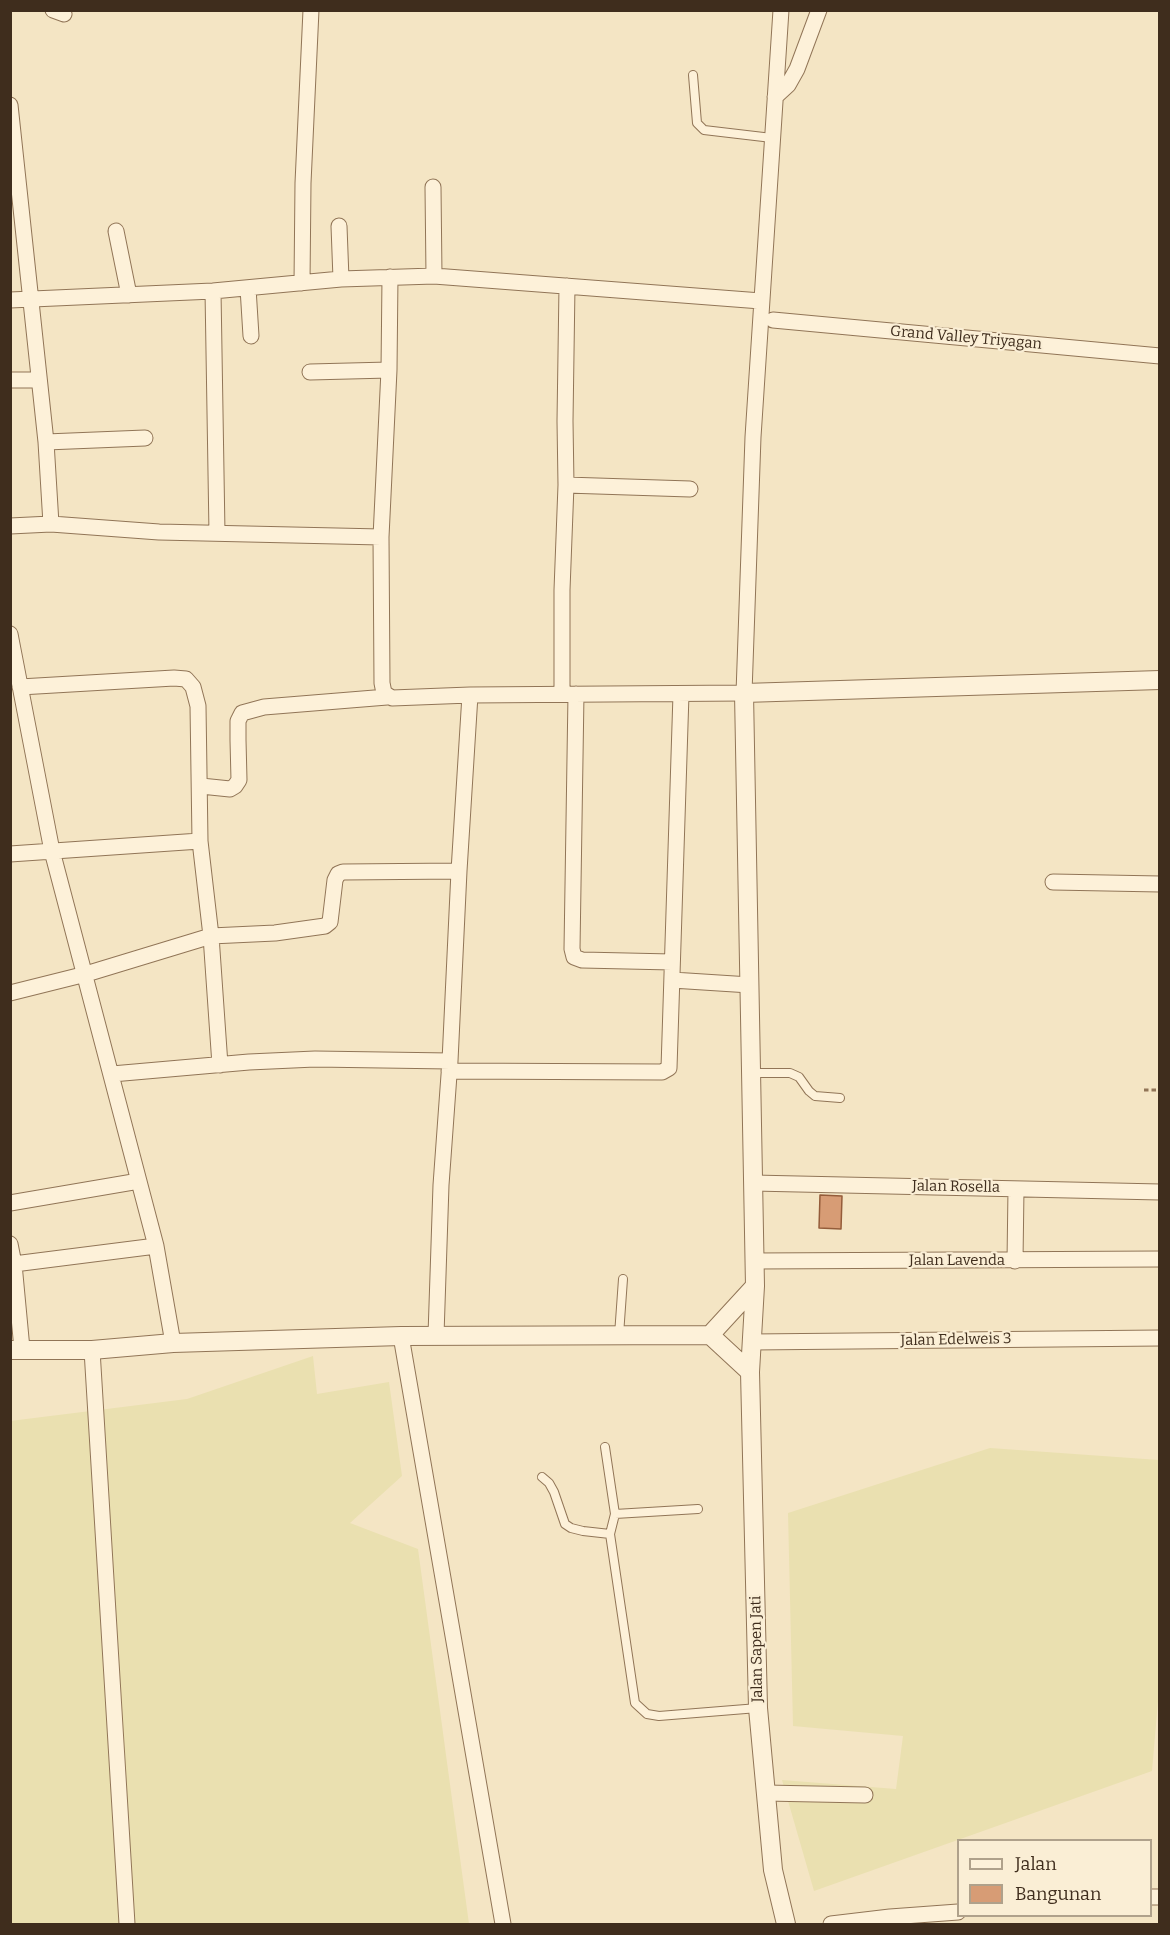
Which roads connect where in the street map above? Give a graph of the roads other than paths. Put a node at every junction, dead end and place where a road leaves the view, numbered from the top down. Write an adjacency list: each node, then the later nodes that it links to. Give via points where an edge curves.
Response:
1 (311, 10): 15 (street)
2 (781, 10): 5 (street)
3 (819, 10): 5 (street, via 797,69)
4 (693, 75): 8 (lane, via 697,123 704,130)
5 (776, 97): 8 (street)
6 (10, 105): 7 (street)
7 (12, 126): 21 (street)
8 (772, 138): 22 (street)
9 (433, 187): 12 (street)
10 (339, 226): 14 (street)
11 (116, 231): 19 (street)
12 (434, 276): 13 (street); 16 (street)
13 (390, 277): 14 (street); 26 (street)
14 (341, 279): 15 (street)
15 (302, 283): 17 (street)
16 (567, 286): 22 (street); 32 (street)
17 (248, 288): 18 (street); 24 (street)
18 (213, 291): 19 (street); 36 (street)
19 (129, 295): 21 (street)
20 (10, 300): 21 (street)
21 (30, 300): 29 (street)
22 (761, 301): 41 (street)
23 (773, 320): 25 (street, Grand Valley Triyagan)
24 (251, 336)
25 (1160, 356)
26 (389, 370): 27 (street); 37 (street)
27 (310, 372)
28 (10, 380): 29 (street)
29 (39, 380): 31 (street)
30 (145, 438): 31 (street)
31 (46, 442): 34 (street)
32 (567, 485): 33 (street); 42 (street, via 562,590)
33 (690, 489)
34 (51, 524): 35 (street); 36 (street)
35 (10, 526)
36 (217, 533): 37 (street)
37 (381, 537): 45 (street, via 382,683)
38 (10, 634): 40 (street)
39 (1160, 680): 41 (street)
40 (20, 687): 46 (street, via 186,679 193,687 198,706); 48 (street)
41 (744, 693): 43 (street); 57 (street, Jalan Sapen Jati)
42 (569, 694): 43 (street); 44 (street); 54 (street, via 574,957)
43 (681, 694): 54 (street)
44 (470, 695): 45 (street); 50 (street)
45 (387, 697): 46 (street, via 242,712 238,721 239,780 230,789)
46 (201, 786): 47 (street)
47 (200, 841): 48 (street); 53 (street)
48 (52, 852): 49 (street); 55 (street)
49 (10, 854)
50 (459, 871): 53 (street, via 343,872 335,880 330,922 325,926); 60 (street)
51 (1053, 882): 52 (street)
52 (1160, 884)
53 (210, 936): 55 (street); 59 (street)
54 (672, 962): 56 (street)
55 (86, 974): 58 (street); 62 (street)
56 (672, 980): 57 (street); 60 (street, via 670,1065 665,1071)
57 (750, 985): 61 (street, Jalan Sapen Jati)
58 (10, 993)
59 (220, 1065): 60 (street, via 315,1059); 62 (street)
60 (450, 1066): 77 (street)
61 (751, 1073): 63 (lane, via 790,1073 799,1077 815,1096); 65 (street, Jalan Sapen Jati)
62 (112, 1074): 64 (street)
63 (840, 1098)
64 (139, 1181): 68 (street); 70 (street)
65 (753, 1183): 66 (street, Jalan Rosella); 72 (street, Jalan Sapen Jati)
66 (1016, 1189): 67 (street, Jalan Rosella); 73 (street)
67 (1160, 1192)
68 (10, 1203)
69 (10, 1244): 74 (street)
70 (156, 1246): 74 (street); 83 (street)
71 (1160, 1259): 73 (street, Jalan Lavenda)
72 (755, 1261): 73 (street, Jalan Lavenda); 76 (street, Jalan Sapen Jati)
73 (1015, 1261)
74 (14, 1264): 84 (street)
75 (623, 1279): 78 (lane)
76 (755, 1286): 79 (street); 82 (street, Jalan Sapen Jati)
77 (436, 1335): 78 (street); 80 (street)
78 (620, 1335): 79 (street)
79 (710, 1335): 86 (street)
80 (400, 1336): 83 (street); 97 (street)
81 (1160, 1338): 82 (street, Jalan Edelweis 3)
82 (752, 1342): 86 (street, Jalan Sapen Jati)
83 (173, 1343): 85 (street)
84 (16, 1350): 85 (street)
85 (92, 1350): 96 (street)
86 (750, 1372): 92 (street, Jalan Sapen Jati)
87 (605, 1447): 90 (lane)
88 (542, 1477): 91 (lane, via 554,1492 565,1524 583,1532)
89 (698, 1509): 90 (lane)
90 (615, 1514): 91 (lane)
91 (610, 1534): 92 (lane, via 639,1709 659,1716)
92 (758, 1708): 93 (street, Jalan Sapen Jati)
93 (765, 1793): 94 (street); 98 (street, Jalan Sapen Jati, via 774,1879)
94 (865, 1795)
95 (957, 1912): 99 (street)
96 (127, 1924)
97 (503, 1924)
98 (786, 1924)
99 (831, 1924)

